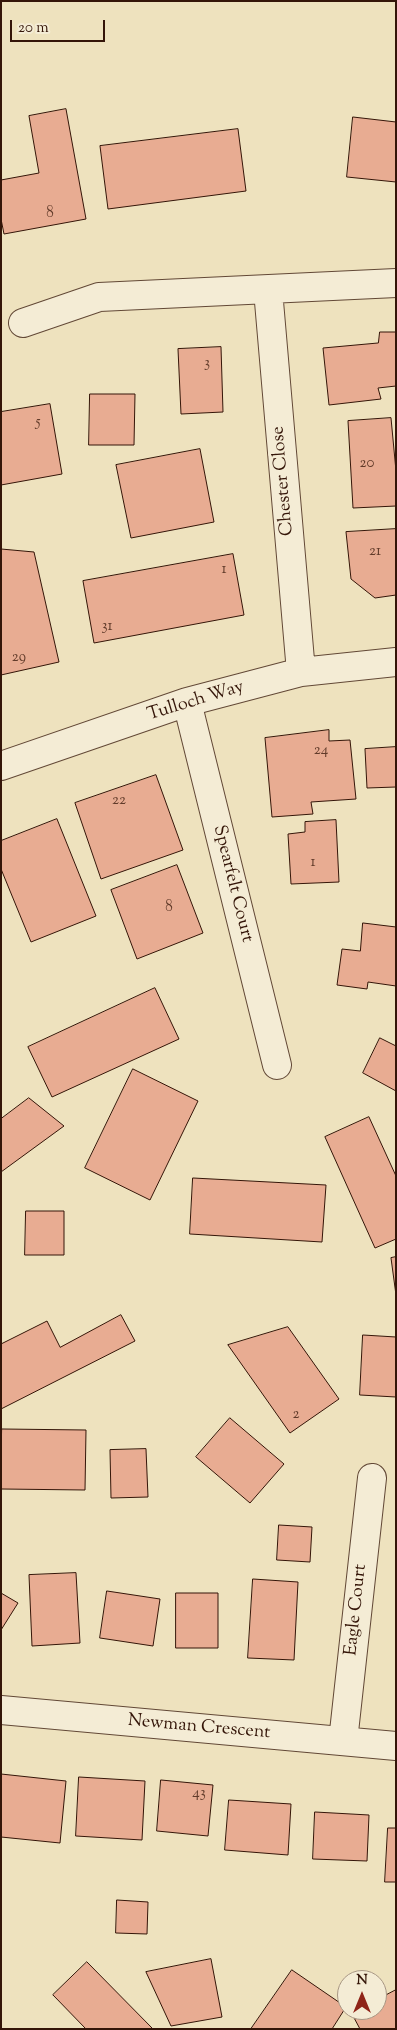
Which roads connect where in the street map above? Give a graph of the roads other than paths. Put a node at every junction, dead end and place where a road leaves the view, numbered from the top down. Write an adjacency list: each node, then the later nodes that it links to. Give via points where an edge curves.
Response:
1 (396, 283): 2 (street)
2 (268, 290): 3 (street, via 99,297); 5 (street, Chester Close)
3 (24, 323)
4 (396, 662): 5 (street, Tulloch Way)
5 (300, 672): 6 (street, Tulloch Way)
6 (187, 702): 7 (street, Tulloch Way); 8 (street, Spearfelt Court)
7 (1, 766)
8 (276, 1066)
9 (372, 1478): 11 (street, Eagle Court)
10 (1, 1710): 11 (street, Newman Crescent)
11 (343, 1742): 12 (street, Newman Crescent)
12 (396, 1746)

